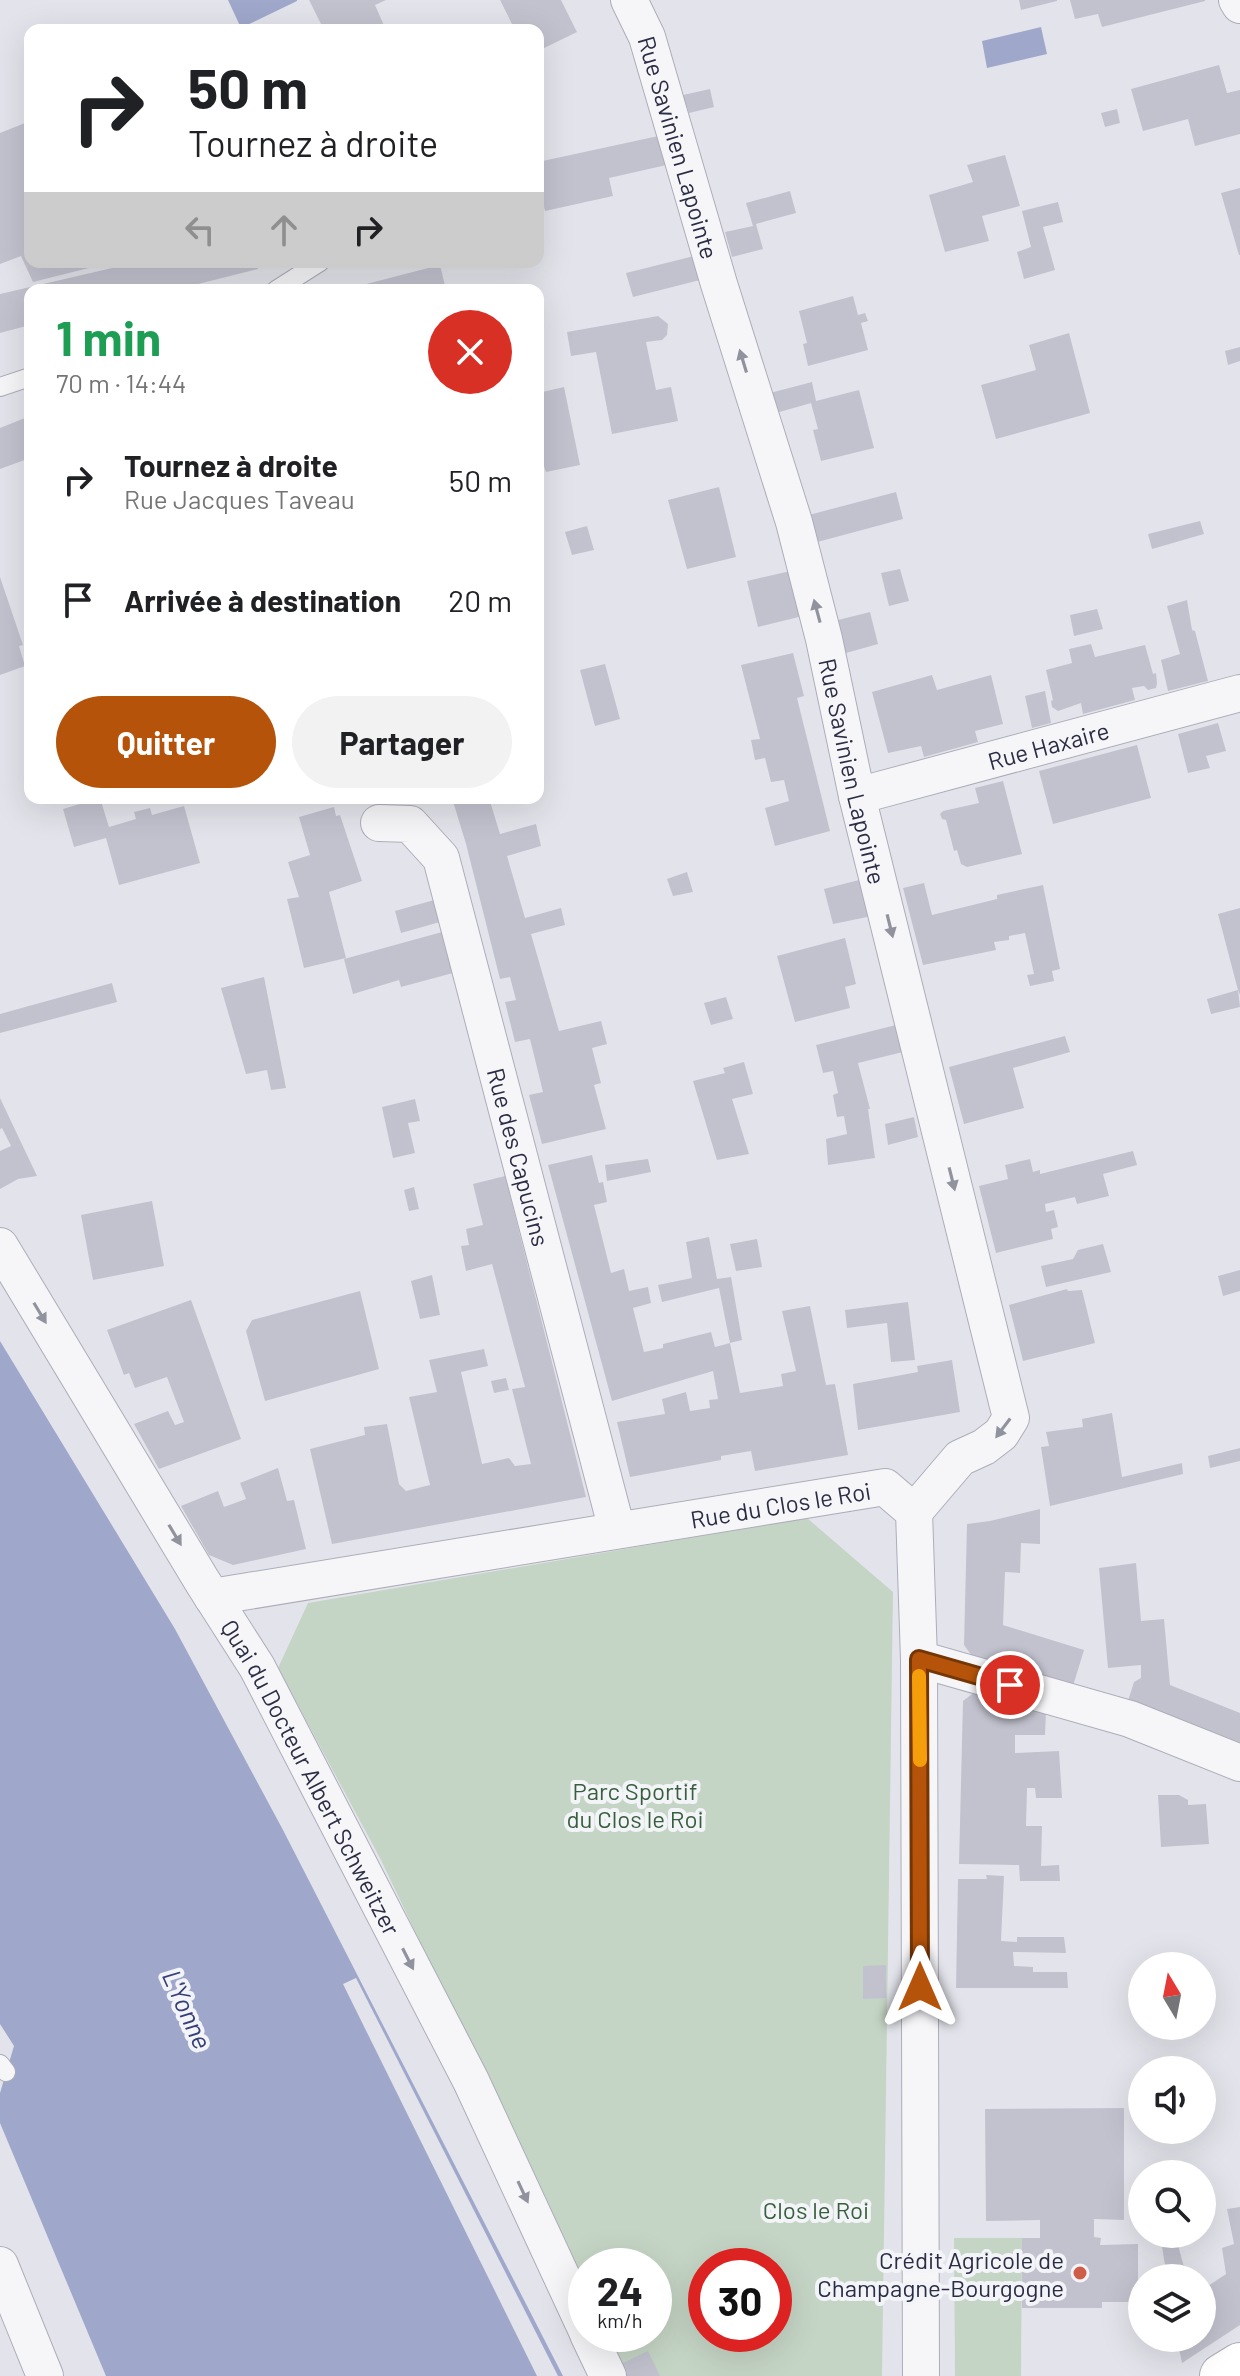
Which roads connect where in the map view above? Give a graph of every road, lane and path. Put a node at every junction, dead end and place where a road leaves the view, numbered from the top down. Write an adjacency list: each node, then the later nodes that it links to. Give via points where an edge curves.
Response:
1 (629, 0): 9 (street, Rue Savinien Lapointe, one-way to 1, via 794,522 647,37)
2 (1237, 0): 3 (street)
3 (1240, 5)
4 (311, 268): 5 (lane)
5 (285, 284)
6 (24, 379): 7 (lane)
7 (0, 387)
8 (1240, 693): 9 (street, Rue Haxaire)
9 (857, 796): 12 (street, Rue Savinien Lapointe, one-way to 12, via 1011,1418 1001,1434 960,1458)
10 (379, 823): 13 (street, Rue des Capucins, via 410,824 441,858)
11 (0, 1246): 14 (street, Quai du Docteur Albert Schweitzer, one-way to 14)
12 (914, 1512): 13 (street, Rue du Clos le Roi, via 885,1487); 15 (street)
13 (617, 1530): 14 (street, Rue du Clos le Roi)
14 (212, 1597): 18 (street, Quai du Docteur Albert Schweitzer, one-way to 18, via 257,1667 464,2067)
15 (919, 1659): 16 (street, via 1130,1719); 23 (street)
16 (1240, 1763)
17 (0, 2265): 21 (street)
18 (568, 2291)
19 (597, 2352): 22 (street, Quai du Docteur Albert Schweitzer)
20 (1240, 2365): 24 (main road)
21 (45, 2376)
22 (608, 2376)
23 (921, 2376)
24 (1222, 2376)

